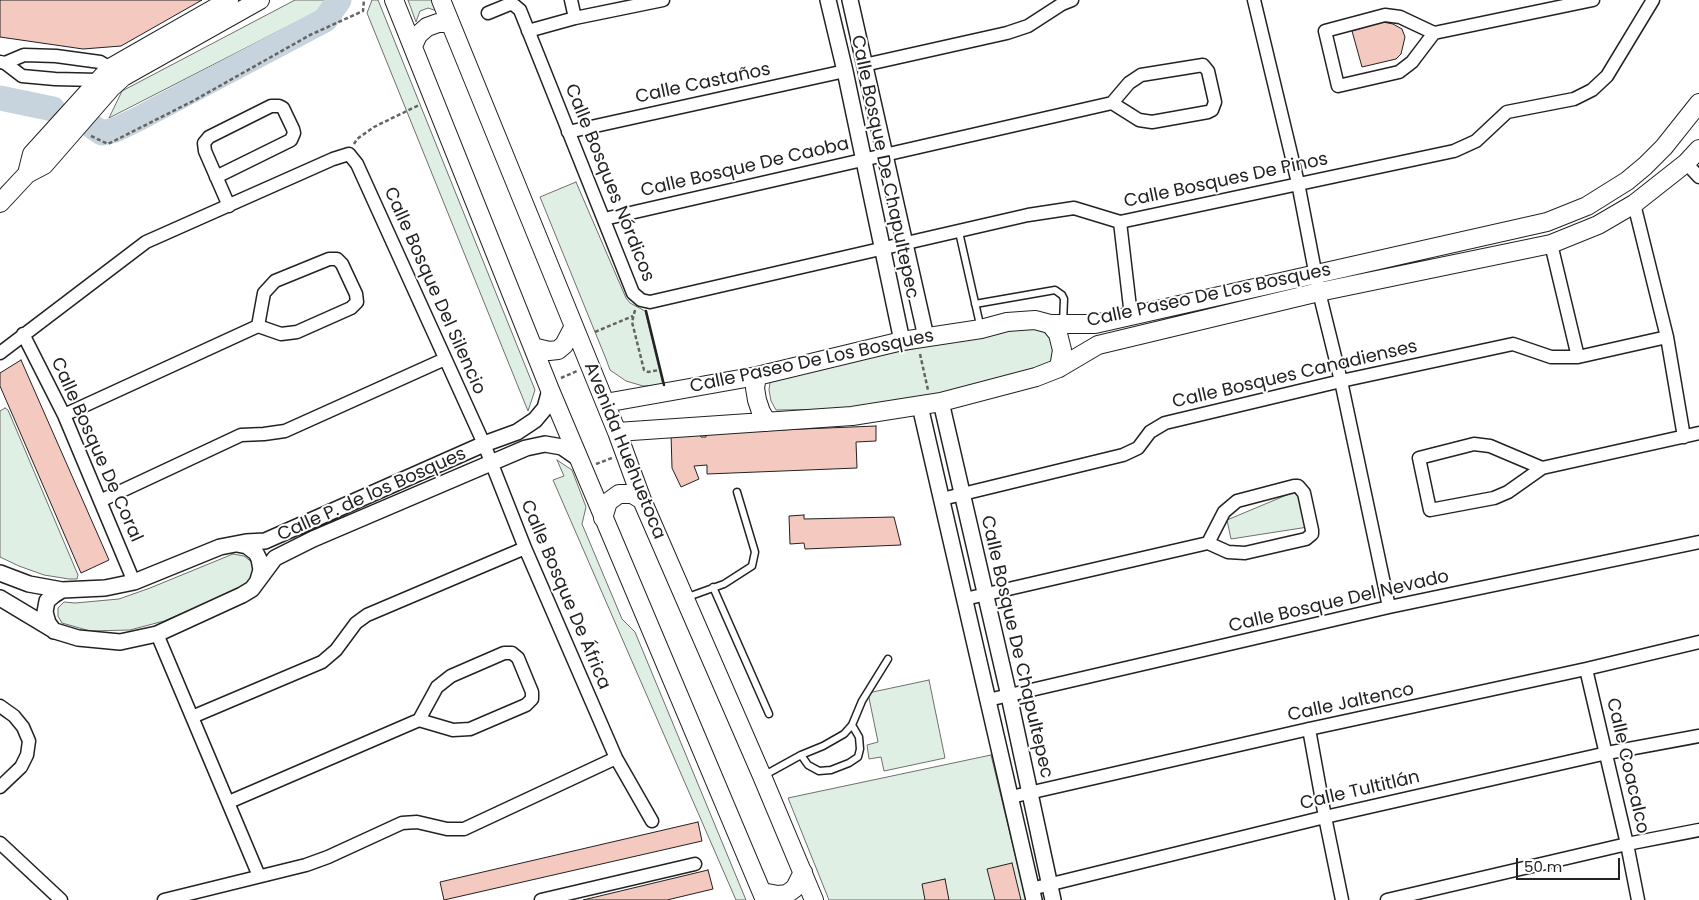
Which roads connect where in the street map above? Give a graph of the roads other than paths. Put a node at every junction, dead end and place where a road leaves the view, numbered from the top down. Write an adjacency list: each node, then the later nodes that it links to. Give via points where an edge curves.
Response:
1 (229, 0): 22 (main road)
2 (260, 0): 22 (main road)
3 (394, 0): 18 (main road)
4 (441, 0): 15 (main road, Avenida Huehuetoca)
5 (571, 0): 14 (street)
6 (663, 0): 14 (street)
7 (828, 0): 21 (street, Calle Bosque De Chapultepec)
8 (850, 0): 20 (street, Calle Bosque De Chapultepec)
9 (1072, 0): 20 (street, via 1028,26 1007,33)
10 (1254, 0): 33 (street)
11 (1593, 0): 17 (street)
12 (1653, 0): 33 (street, Calle Bosques De Pinos, via 1607,76 1592,90 1574,99 1507,112 1476,141 1454,151)
13 (488, 13): 16 (street, Calle Bosques Nórdicos, via 514,5 520,10)
14 (576, 18): 16 (street)
15 (450, 23): 18 (main road, via 427,27); 49 (main road, Avenida Huehuetoca)
16 (528, 31): 25 (street, Calle Bosques Nórdicos)
17 (1434, 33): 17 (street, via 1412,62 1399,72 1338,86 1325,31 1385,15 1400,17)
18 (413, 46): 54 (main road)
19 (2, 62): 22 (street, via 22,76); 22 (street, via 24,55 100,62)
20 (864, 65): 27 (street, Calle Bosque De Chapultepec)
21 (845, 71): 25 (street, Calle Castaños); 28 (street, Calle Bosque De Chapultepec)
22 (111, 78): 30 (main road, via 80,123 44,165); 30 (main road, via 32,154)
23 (1112, 103): 23 (street, via 1139,120 1152,122 1208,112 1215,102 1208,71 1198,65 1141,75 1129,83); 27 (street, Calle Bosque De Caoba)
24 (1699, 103): 43 (main road, Calle Paseo De Los Bosques, via 1645,166 1587,206 1547,222)
25 (568, 132): 37 (street, Calle Bosques Nórdicos)
26 (1699, 149): 29 (main road, Calle Paseo De Los Bosques)
27 (886, 154): 28 (street, Calle Bosque De Caoba); 40 (street, Calle Bosque De Chapultepec)
28 (864, 159): 37 (street, Calle Bosque De Caoba); 42 (street, Calle Bosque De Chapultepec)
29 (1686, 163): 32 (street); 35 (main road, Calle Paseo De Los Bosques)
30 (27, 174): 34 (main road)
31 (216, 177): 31 (street, via 205,151 206,140 271,106 283,108 293,129 291,140); 36 (street)
32 (1699, 177)
33 (1298, 183): 38 (street, Calle Bosques De Pinos); 43 (street)
34 (0, 202)
35 (1634, 204): 41 (main road, Calle Paseo De Los Bosques, via 1598,225); 52 (street)
36 (229, 206): 51 (street, via 146,242); 57 (street, Calle Bosque Del Silencio, via 349,154 357,164)
37 (604, 219): 42 (street, Calle Bosques Nórdicos, via 633,293 650,302)
38 (1120, 222): 39 (street, Calle Bosques De Pinos, via 1074,208); 46 (street)
39 (959, 232): 40 (street, Calle Bosques De Pinos); 45 (lane)
40 (906, 244): 42 (street, Calle Bosques De Pinos); 53 (street, Calle Bosque De Chapultepec)
41 (1551, 244): 44 (main road, Calle Paseo De Los Bosques); 56 (street)
42 (883, 248): 53 (street, Calle Bosque De Chapultepec)
43 (1315, 274): 44 (street); 46 (main road, Calle Paseo De Los Bosques)
44 (1319, 292): 58 (main road, Calle Paseo De Los Bosques, via 1098,345); 60 (street)
45 (976, 304): 47 (lane, via 1055,290 1064,299); 50 (lane)
46 (1131, 316): 47 (main road, Calle Paseo De Los Bosques, via 1095,324)
47 (1056, 324): 50 (main road, Calle Paseo De Los Bosques, via 1035,320); 58 (main road, via 1062,350)
48 (258, 326): 48 (street, via 281,334 297,332 351,308 357,302 356,294 342,264 337,259 329,259 275,281 264,293); 64 (street)
49 (574, 328): 54 (main road, via 558,350); 62 (main road, Avenida Huehuetoca)
50 (981, 328): 53 (main road, Calle Paseo De Los Bosques)
51 (23, 334): 55 (street); 64 (street, Calle Bosque De Coral)
52 (1667, 337): 56 (street, Calle Bosques Canadienses); 68 (street)
53 (915, 339): 59 (main road, Calle Paseo De Los Bosques)
54 (533, 348): 61 (main road)
55 (0, 353)
56 (1578, 357): 60 (street, Calle Bosques Canadienses, via 1551,357 1513,344)
57 (445, 359): 69 (street, Calle Bosque Del Silencio); 77 (street, via 285,431 241,435)
58 (1059, 368): 63 (main road, Calle Paseo De Los Bosques)
59 (758, 376): 62 (main road, Calle Paseo De Los Bosques); 65 (main road, via 757,400)
60 (1341, 381): 74 (street, Calle Bosques Canadienses, via 1165,422 1150,432 1138,448 1123,456); 92 (street)
61 (548, 387): 69 (street, Calle P. de los Bosques, via 545,408 535,420 517,432); 71 (main road)
62 (605, 404): 66 (main road, Avenida Huehuetoca)
63 (931, 404): 65 (main road, Calle Paseo De Los Bosques, via 852,416); 74 (street, Calle Bosque De Chapultepec); 75 (street)
64 (64, 415): 77 (street, Calle Bosque De Coral)
65 (767, 422): 66 (main road, Calle Paseo De Los Bosques)
66 (617, 432): 76 (main road, Avenida Huehuetoca)
67 (1699, 433): 68 (street)
68 (1684, 437): 72 (street)
69 (484, 444): 70 (street, Calle Bosque De África); 81 (street, Calle P. de los Bosques, via 265,541)
70 (492, 464): 71 (street, Calle P. de los Bosques, via 526,448 544,444 562,447); 82 (street, Calle Bosque De África); 84 (street, Calle P. de los Bosques, via 313,539 275,558)
71 (580, 464): 78 (main road)
72 (1542, 468): 72 (street, via 1494,498 1430,510 1419,458 1474,444 1490,446)
73 (737, 492): 86 (lane, via 754,552 752,566 724,584)
74 (963, 495): 75 (street, Calle Bosques Canadienses); 88 (street, Calle Bosque De Chapultepec)
75 (942, 499): 91 (street)
76 (642, 500): 78 (main road, via 632,494 619,494 608,502); 90 (main road, Avenida Huehuetoca)
77 (100, 501): 85 (street, Calle Bosque De Coral)
78 (603, 518): 125 (main road)
79 (1699, 542): 92 (street, Calle Bosque Del Nevado)
80 (1208, 543): 80 (street, via 1228,552 1245,553 1306,539 1312,530 1302,489 1294,486 1237,501 1224,512); 88 (street)
81 (236, 544): 84 (street, via 247,546 256,553 261,570); 85 (street, Calle P. de los Bosques, via 220,547)
82 (525, 548): 102 (street, via 367,615 322,662); 109 (street, Calle Bosque De África)
83 (0, 573): 87 (street, Calle P. de los Bosques, via 28,584)
84 (257, 581): 94 (street, Calle P. de los Bosques, via 242,596)
85 (134, 582): 87 (street, Calle P. de los Bosques, via 106,588)
86 (713, 587): 90 (lane); 101 (lane)
87 (62, 590): 93 (street, via 47,601 45,612)
88 (985, 594): 91 (street); 98 (street, Calle Bosque De Chapultepec)
89 (0, 598): 93 (street, Calle P. de los Bosques)
90 (685, 598): 110 (main road, Avenida Huehuetoca)
91 (965, 599): 99 (street)
92 (1389, 607): 98 (street, Calle Bosque Del Nevado)
93 (55, 631): 94 (street, Calle P. de los Bosques, via 78,638 120,642)
94 (158, 634): 102 (street)
95 (1699, 642): 97 (street, Calle Jaltenco)
96 (888, 659): 104 (lane, via 862,701)
97 (1586, 669): 105 (street, Calle Jaltenco); 107 (street, Calle Coacalco)
98 (1009, 696): 99 (street, Calle Bosque Del Nevado); 112 (street, Calle Bosque De Chapultepec)
99 (988, 700): 113 (street)
100 (0, 706): 111 (street, via 24,727 29,741 21,767)
101 (769, 714)
102 (192, 717): 114 (street)
103 (419, 720): 103 (street, via 452,730 470,729 526,705 532,700 532,692 518,658 512,653 504,653 451,676 437,687); 114 (street)
104 (852, 725): 108 (lane, via 844,734); 108 (lane, via 859,738 860,750 858,757 849,763 820,771 808,765)
105 (1309, 729): 112 (street, Calle Jaltenco); 115 (street)
106 (1699, 736): 107 (street, Calle Tultitlán)
107 (1607, 754): 115 (street, Calle Tultitlán); 119 (street, Calle Coacalco)
108 (801, 756): 110 (lane)
109 (616, 758): 116 (street, Calle Bosque De África); 122 (street, via 464,829 402,823 321,860)
110 (762, 776): 121 (main road, Avenida Huehuetoca)
111 (0, 787)
112 (1030, 793): 113 (street, Calle Jaltenco); 123 (street, Calle Bosque De Chapultepec)
113 (1010, 797): 124 (street)
114 (228, 802): 122 (street)
115 (1325, 817): 123 (street, Calle Tultitlán); 131 (street)
116 (652, 821)
117 (1699, 830): 119 (street)
118 (0, 843): 126 (street)
119 (1627, 844): 132 (street); 133 (street, Calle Coacalco)
120 (695, 864): 128 (street)
121 (803, 872): 125 (main road, via 795,888 787,894); 129 (main road, Avenida Huehuetoca)
122 (258, 876): 127 (street)
123 (1049, 885): 124 (street, Calle Tultitlán); 130 (street, Calle Bosque De Chapultepec)
124 (1032, 894)
125 (764, 896)
126 (62, 900)
127 (164, 900)
128 (541, 900)
129 (814, 900)
130 (1052, 900)
131 (1342, 900)
132 (1387, 900)
133 (1638, 900)

